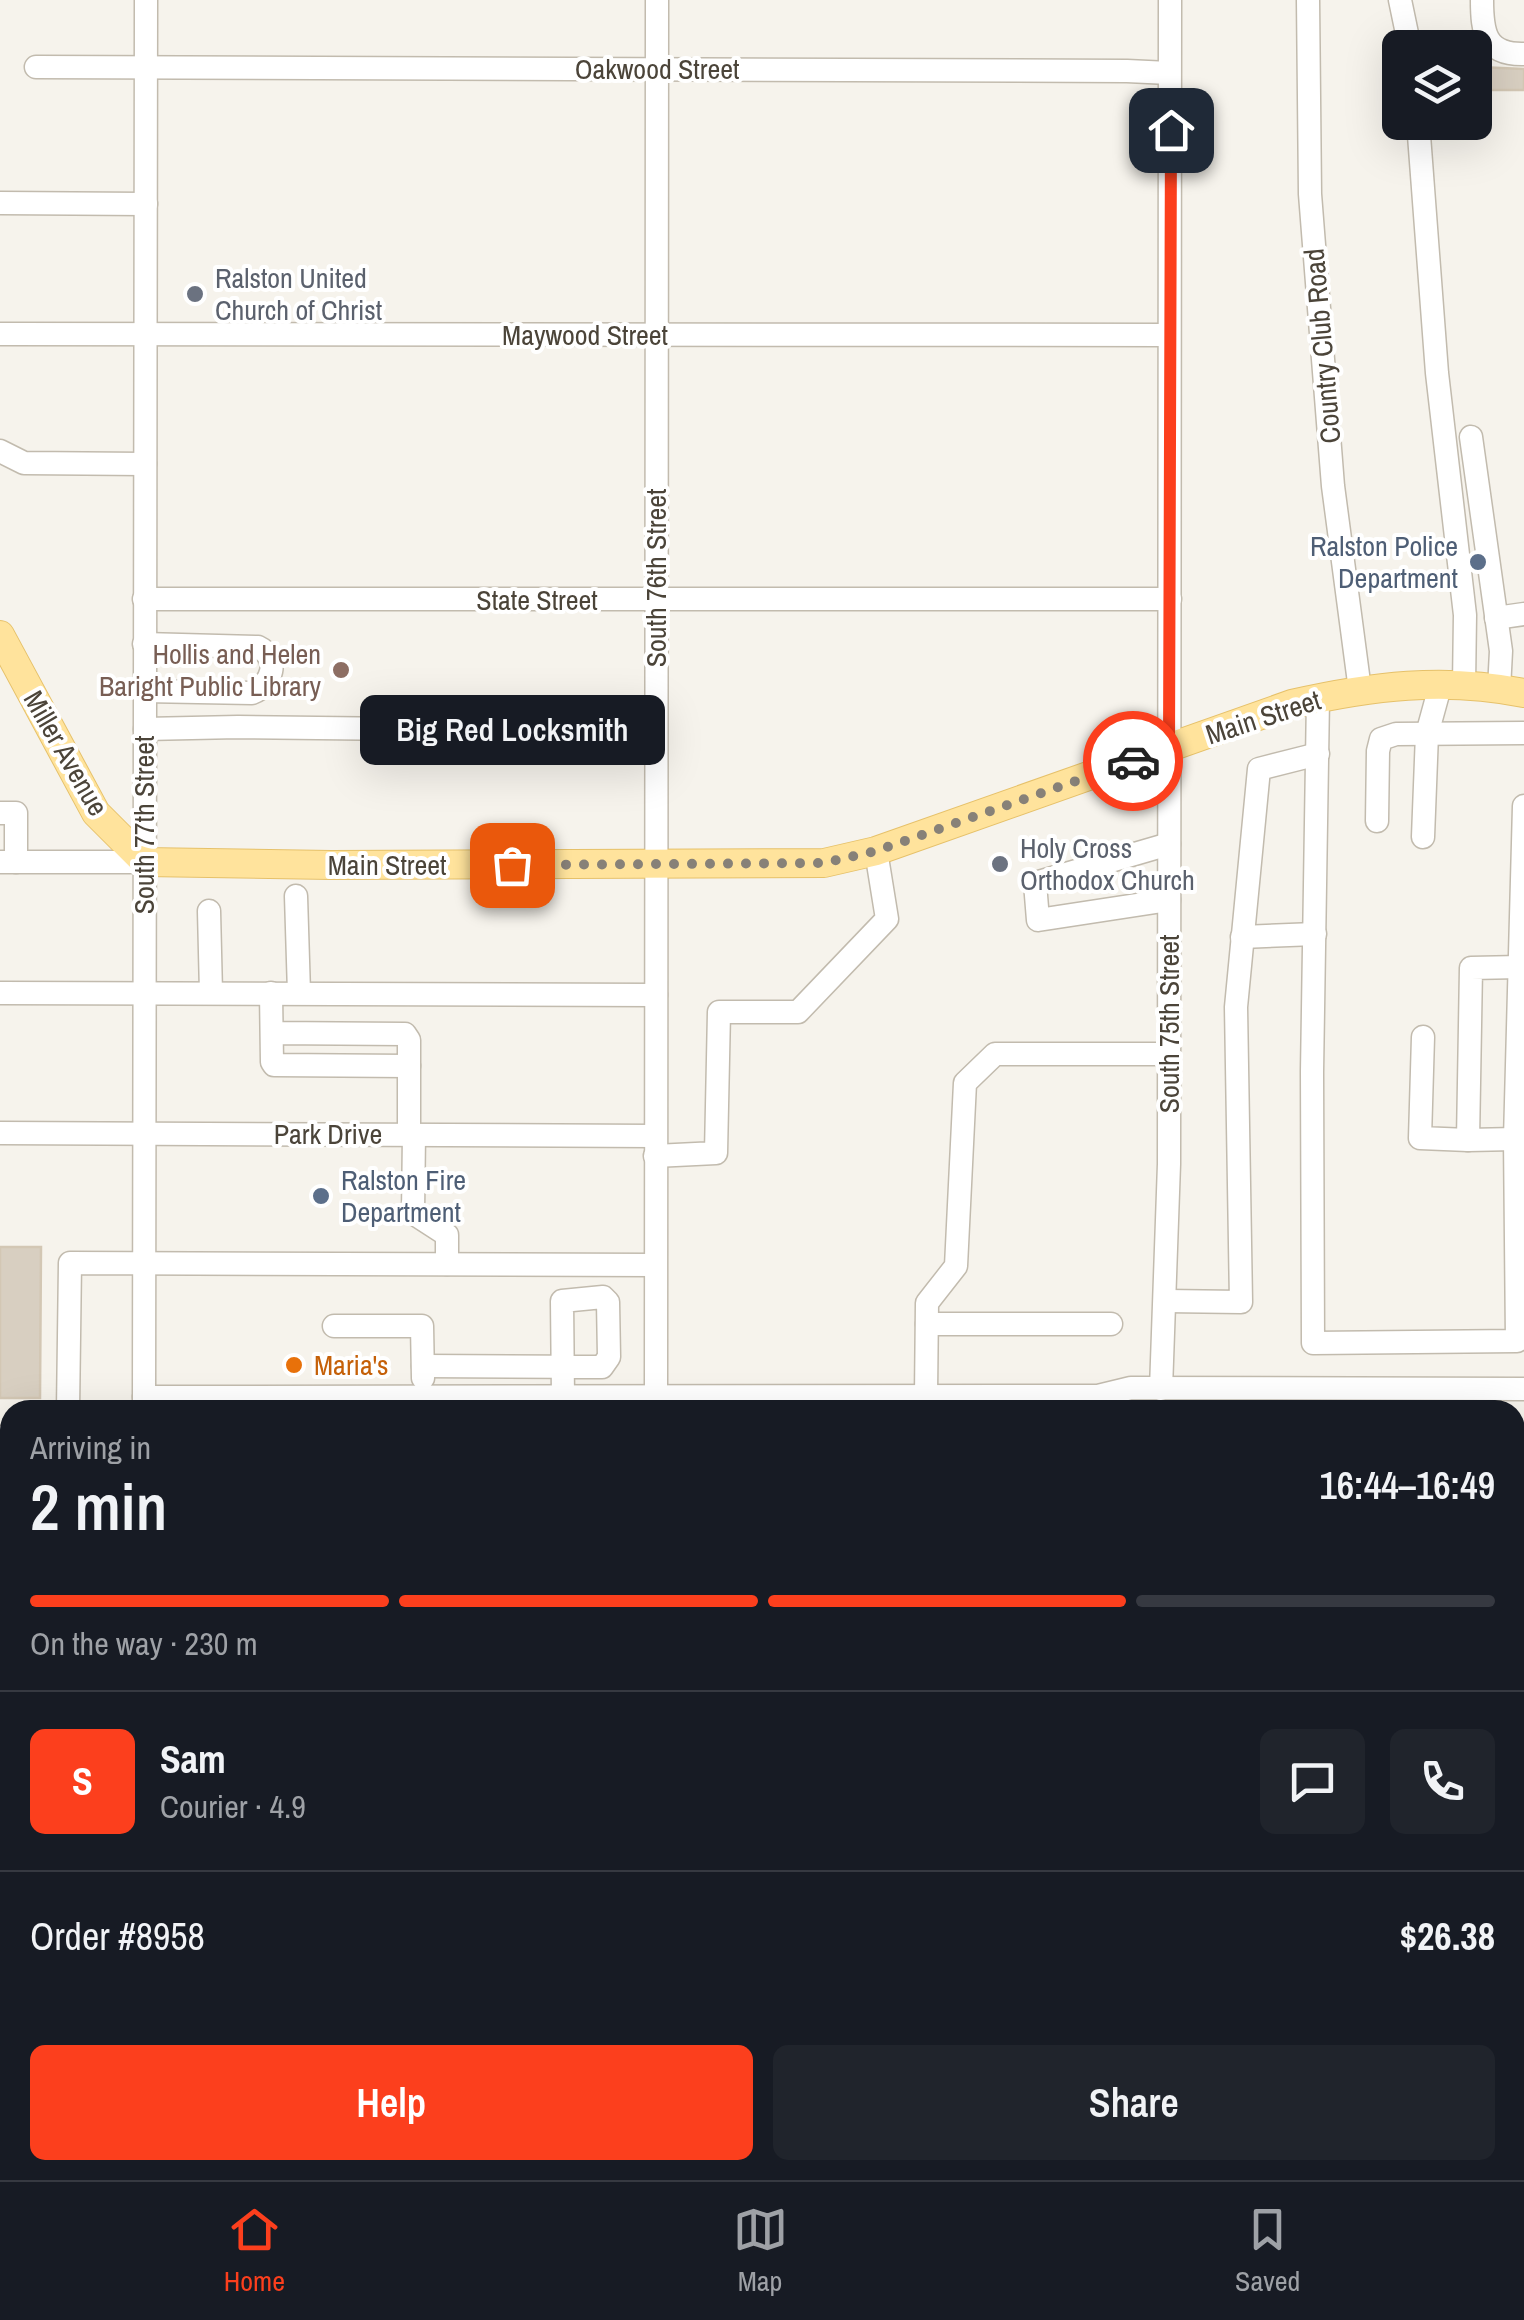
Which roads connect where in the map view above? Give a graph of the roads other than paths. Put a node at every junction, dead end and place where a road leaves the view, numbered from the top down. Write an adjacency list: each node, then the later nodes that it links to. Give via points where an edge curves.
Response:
1 (146, 0): 10 (street, South 77th Street)
2 (658, 0): 11 (street, South 76th Street)
3 (1170, 0): 12 (street, South 75th Street)
4 (1308, 0): 32 (street, Country Club Road, via 1310,194 1334,486)
5 (1400, 0): 7 (street)
6 (1482, 0): 8 (street, via 1489,43)
7 (1406, 30)
8 (1524, 54)
9 (36, 67): 10 (street, Oakwood Street)
10 (146, 67): 11 (street, Oakwood Street); 15 (street, South 77th Street)
11 (657, 69): 12 (street, Oakwood Street); 18 (street, South 76th Street)
12 (1169, 74): 19 (street, South 75th Street)
13 (1419, 140): 31 (street, via 1465,615)
14 (0, 203): 15 (street)
15 (146, 204): 17 (street, South 77th Street)
16 (0, 334): 17 (street, Maywood Street)
17 (145, 334): 18 (street, Maywood Street); 22 (street, South 77th Street)
18 (657, 335): 19 (street, Maywood Street); 25 (street, South 76th Street)
19 (1169, 335): 24 (street, South 75th Street)
20 (1471, 438): 27 (street)
21 (0, 451): 22 (street, via 24,462)
22 (145, 464): 23 (street, South 77th Street)
23 (144, 599): 25 (street, State Street); 29 (street, South 77th Street)
24 (1170, 599): 25 (street, State Street); 40 (street, South 75th Street)
25 (656, 600): 37 (street, South 76th Street)
26 (1524, 614): 27 (street)
27 (1496, 618): 30 (street)
28 (0, 635): 49 (main road, Miller Avenue, via 96,813)
29 (144, 644): 33 (street, South 77th Street); 33 (street, via 258,647 272,660 272,674 252,693)
30 (1512, 653): 34 (street)
31 (1453, 684): 32 (main road, Main Street); 34 (main road, Main Street); 39 (street)
32 (1360, 690): 35 (main road, Main Street)
33 (144, 691): 36 (street, South 77th Street)
34 (1511, 691)
35 (1318, 698): 40 (main road, Main Street); 41 (street)
36 (145, 729): 37 (street); 49 (street, South 77th Street)
37 (656, 732): 50 (street, South 76th Street)
38 (1524, 733): 39 (street)
39 (1427, 734): 44 (street, via 1382,739); 45 (street)
40 (1169, 749): 46 (street, South 75th Street); 47 (main road, Main Street)
41 (1318, 754): 54 (street); 55 (street, via 1259,769)
42 (1524, 806): 56 (street)
43 (0, 813): 48 (street, via 16,813)
44 (1377, 821)
45 (1423, 837)
46 (1169, 844): 52 (street, South 75th Street); 52 (street, via 1036,883 1038,920)
47 (876, 851): 50 (main road, Main Street, via 804,864); 72 (street, Park Drive, via 887,918 798,1012 719,1012 716,1153)
48 (8, 862): 49 (street, Main Street)
49 (145, 862): 50 (main road, Main Street); 57 (street, South 77th Street)
50 (656, 864): 62 (street, South 76th Street)
51 (296, 896): 61 (street)
52 (1169, 900): 65 (street, South 75th Street)
53 (209, 910): 59 (street)
54 (1316, 934): 55 (street); 70 (street, via 1313,1343 1517,1342)
55 (1242, 937): 76 (street, via 1236,1007 1240,1302)
56 (1520, 967): 70 (street); 71 (street, via 1471,968)
57 (143, 992): 58 (street); 59 (street); 67 (street, South 77th Street)
58 (0, 993)
59 (211, 993): 60 (street)
60 (271, 993): 61 (street); 63 (street)
61 (299, 993): 62 (street)
62 (656, 995): 72 (street, South 76th Street)
63 (272, 1033): 66 (street, via 405,1034); 66 (street, via 272,1062 280,1068)
64 (1422, 1037): 71 (street, via 1420,1138)
65 (1169, 1054): 76 (street, South 75th Street); 77 (street, via 995,1054 965,1083 956,1266 928,1303)
66 (409, 1066): 69 (street)
67 (143, 1132): 68 (street, Park Drive); 69 (street, Park Drive); 73 (street, South 77th Street)
68 (0, 1133)
69 (412, 1134): 72 (street, Park Drive); 74 (street, via 413,1213 446,1234)
70 (1515, 1139): 71 (street)
71 (1468, 1140)
72 (655, 1146): 75 (street, South 76th Street)
73 (144, 1262): 74 (street); 86 (street, via 70,1262); 87 (street, South 77th Street)
74 (447, 1264): 75 (street)
75 (655, 1265): 90 (street, South 76th Street)
76 (1166, 1301): 81 (street, South 75th Street)
77 (927, 1324): 78 (street); 83 (street)
78 (1112, 1324)
79 (334, 1326): 80 (street, via 422,1326)
80 (423, 1366): 84 (street); 85 (street, via 562,1367)
81 (1161, 1388): 82 (street); 83 (street, via 1098,1396)
82 (1524, 1390)
83 (926, 1395): 91 (street)
84 (423, 1397): 85 (street); 88 (street)
85 (562, 1397): 89 (street)
86 (68, 1400)
87 (144, 1400)
88 (390, 1400)
89 (625, 1400)
90 (646, 1400)
91 (693, 1400)

